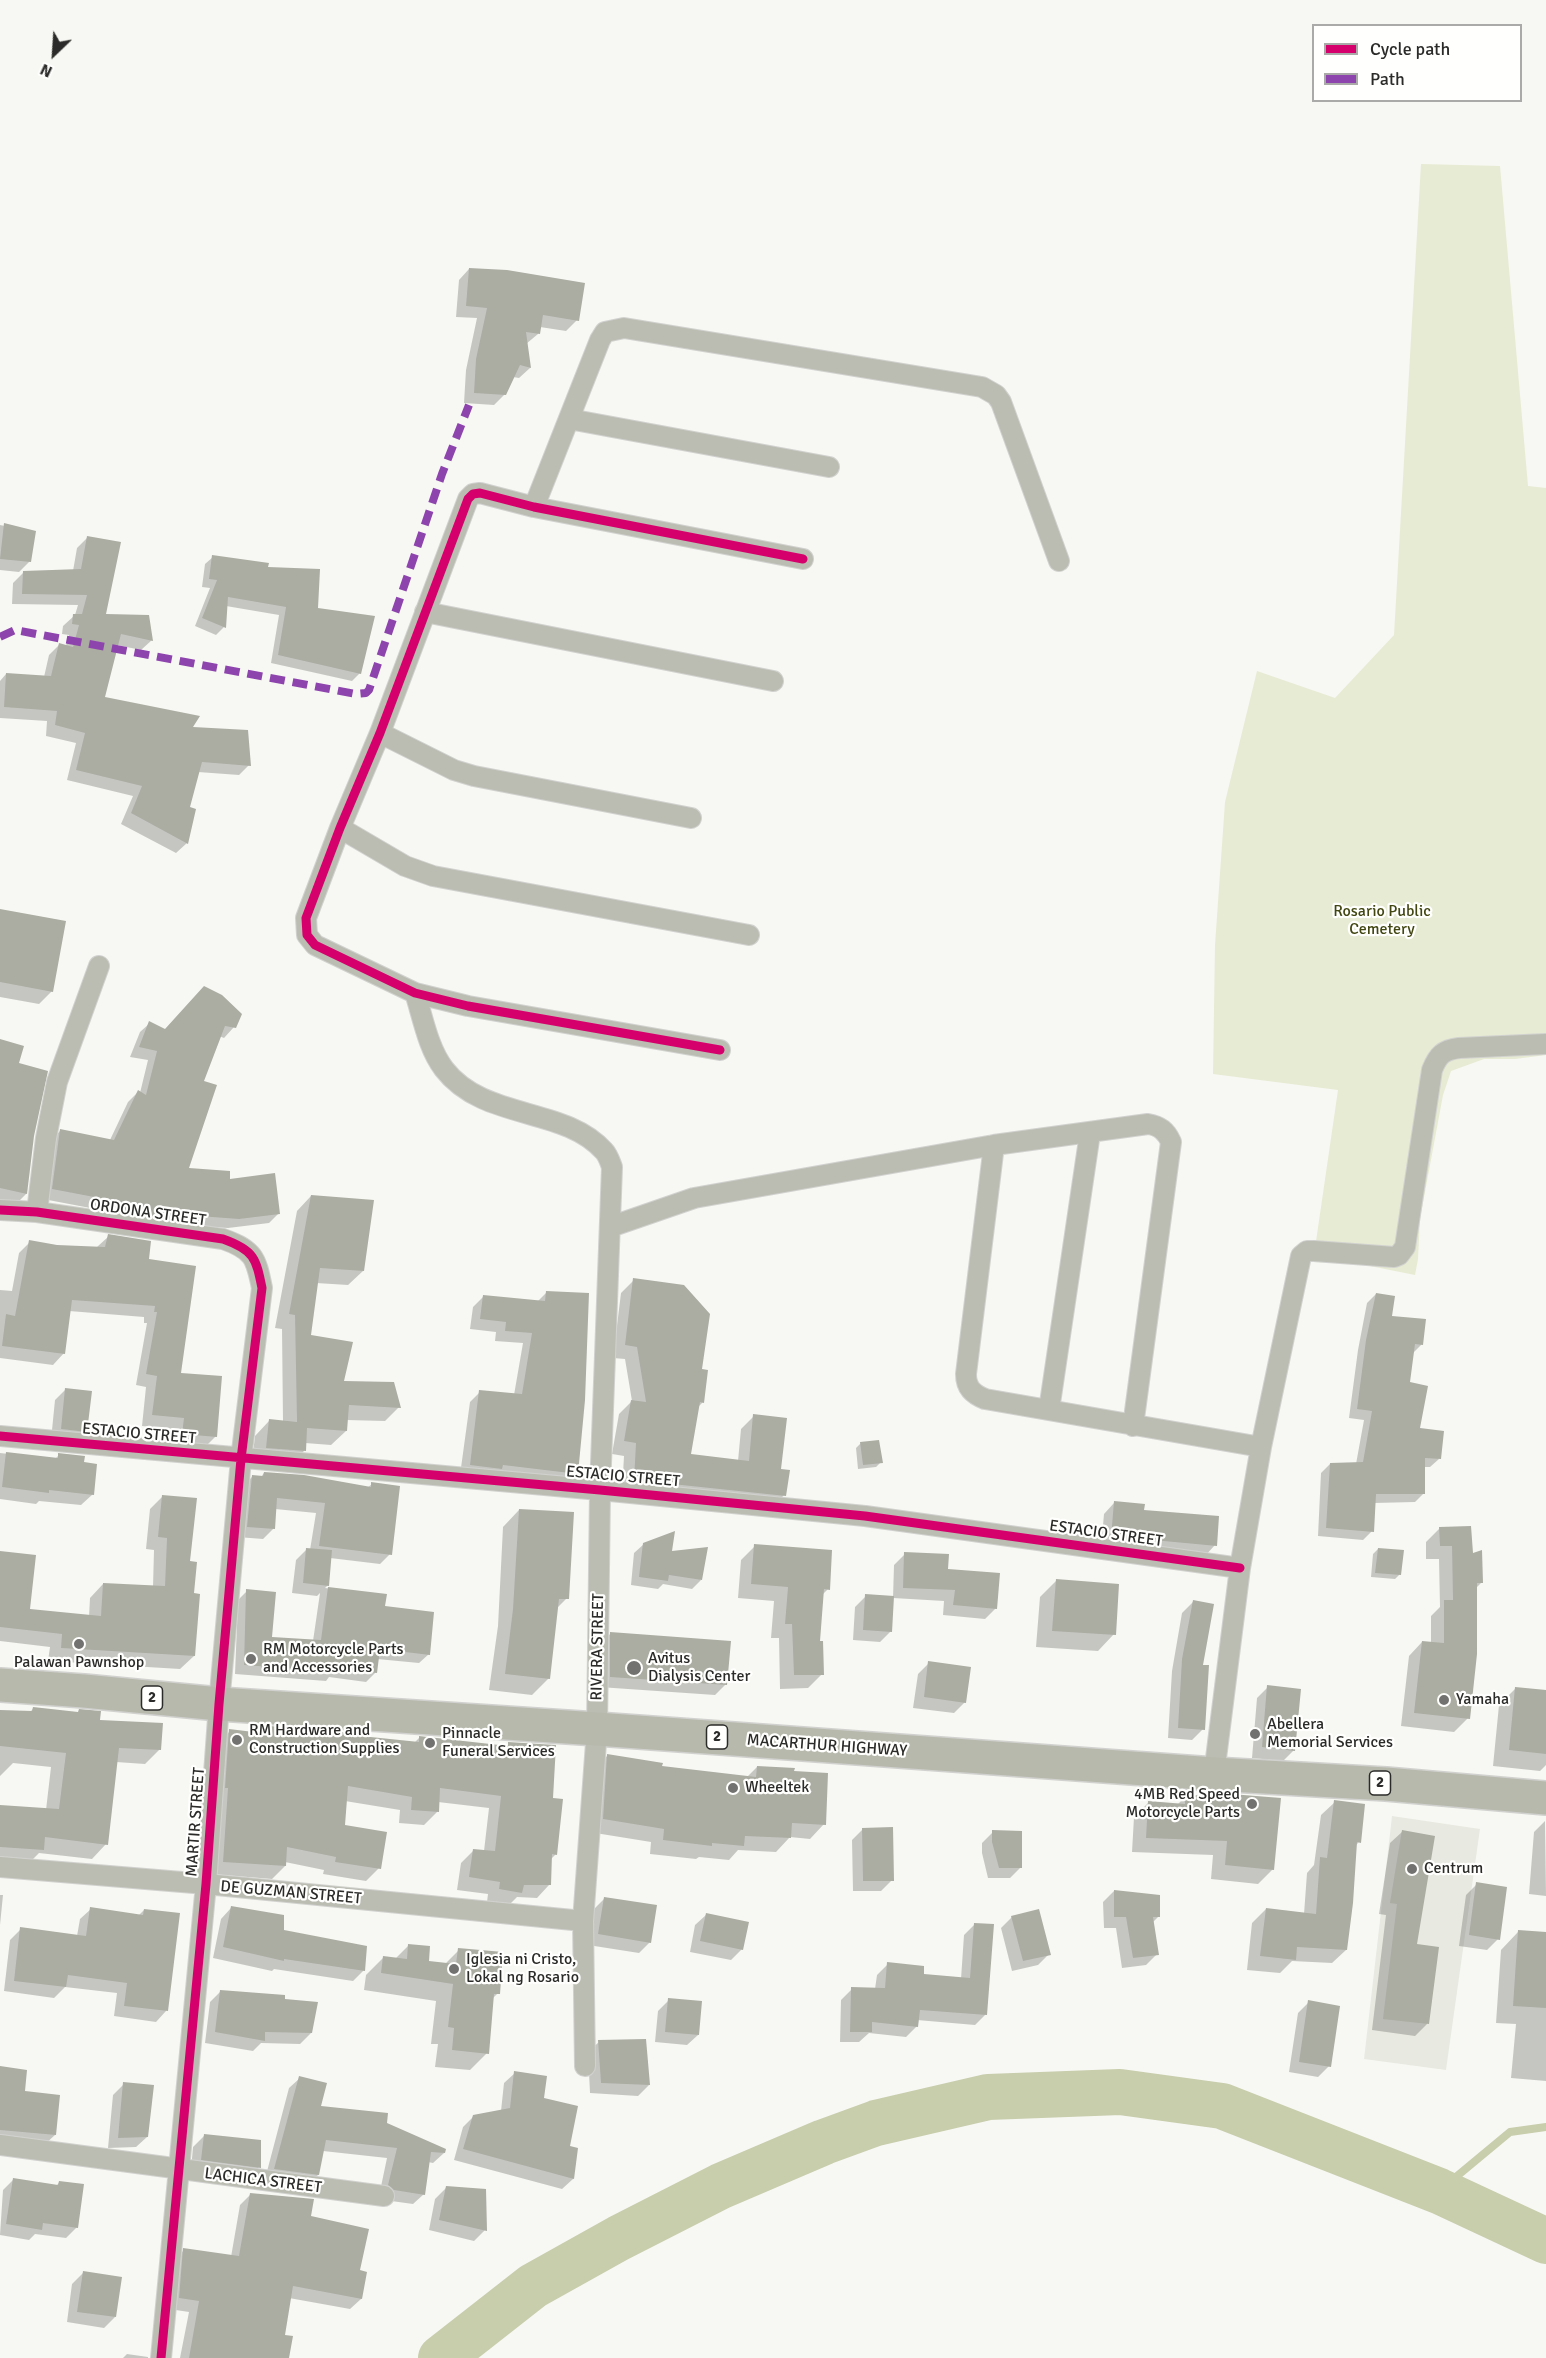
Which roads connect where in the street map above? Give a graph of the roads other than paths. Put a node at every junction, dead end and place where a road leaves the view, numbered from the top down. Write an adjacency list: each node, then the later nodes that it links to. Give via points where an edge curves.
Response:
1 (569, 419): 2 (street); 3 (street); 5 (street, via 600,340 605,332 624,328 982,387 1001,402)
2 (829, 467)
3 (534, 507): 4 (street); 6 (street, via 480,493 471,496)
4 (803, 559)
5 (1059, 561)
6 (425, 612): 7 (street); 8 (street)
7 (773, 681)
8 (380, 732): 9 (street, via 474,777); 10 (street)
9 (691, 818)
10 (340, 828): 11 (street, via 405,867 433,876); 13 (street, via 306,918 307,935 315,945)
11 (748, 935)
12 (99, 966): 19 (street, via 55,1091)
13 (415, 993): 15 (street, via 468,1006); 20 (street, RIVERA STREET, via 435,1056 461,1088 482,1099 567,1127 605,1152 612,1167)
14 (1546, 1044): 25 (street, via 1459,1048 1445,1050 1437,1058 1405,1247 1394,1257 1314,1251 1301,1256)
15 (720, 1050)
16 (1090, 1133): 17 (street); 22 (street); 23 (street, via 1148,1124 1163,1129 1171,1142)
17 (994, 1145): 20 (street, via 694,1198); 22 (street, via 966,1381 974,1394 985,1399)
18 (0, 1210): 19 (street, ORDONA STREET)
19 (38, 1212): 21 (street, ORDONA STREET, via 224,1239 251,1252)
20 (610, 1227): 27 (street, RIVERA STREET)
21 (262, 1288): 26 (street, MARTIR STREET)
22 (1049, 1410): 23 (street)
23 (1133, 1426): 25 (street)
24 (0, 1436): 26 (street, ESTACIO STREET)
25 (1261, 1447): 28 (street)
26 (241, 1459): 27 (street, ESTACIO STREET); 30 (street, MARTIR STREET)
27 (600, 1490): 28 (street, ESTACIO STREET, via 865,1516); 31 (street, RIVERA STREET)
28 (1240, 1568): 32 (street)
29 (0, 1685): 30 (highway, MACARTHUR HIGHWAY / 2)
30 (219, 1704): 31 (highway, MACARTHUR HIGHWAY / 2); 35 (street, MARTIR STREET)
31 (597, 1729): 32 (highway, MACARTHUR HIGHWAY / 2); 36 (street, RIVERA STREET)
32 (1214, 1774): 33 (highway, MACARTHUR HIGHWAY / 2)
33 (1546, 1798)
34 (0, 1867): 35 (street, DE GUZMAN STREET)
35 (206, 1884): 36 (street, DE GUZMAN STREET); 39 (street, MARTIR STREET)
36 (583, 1921): 37 (street, RIVERA STREET)
37 (585, 2066)
38 (0, 2145): 39 (street, LACHICA STREET)
39 (181, 2171): 40 (street, LACHICA STREET); 41 (street, MARTIR STREET)
40 (384, 2196)
41 (161, 2358)

